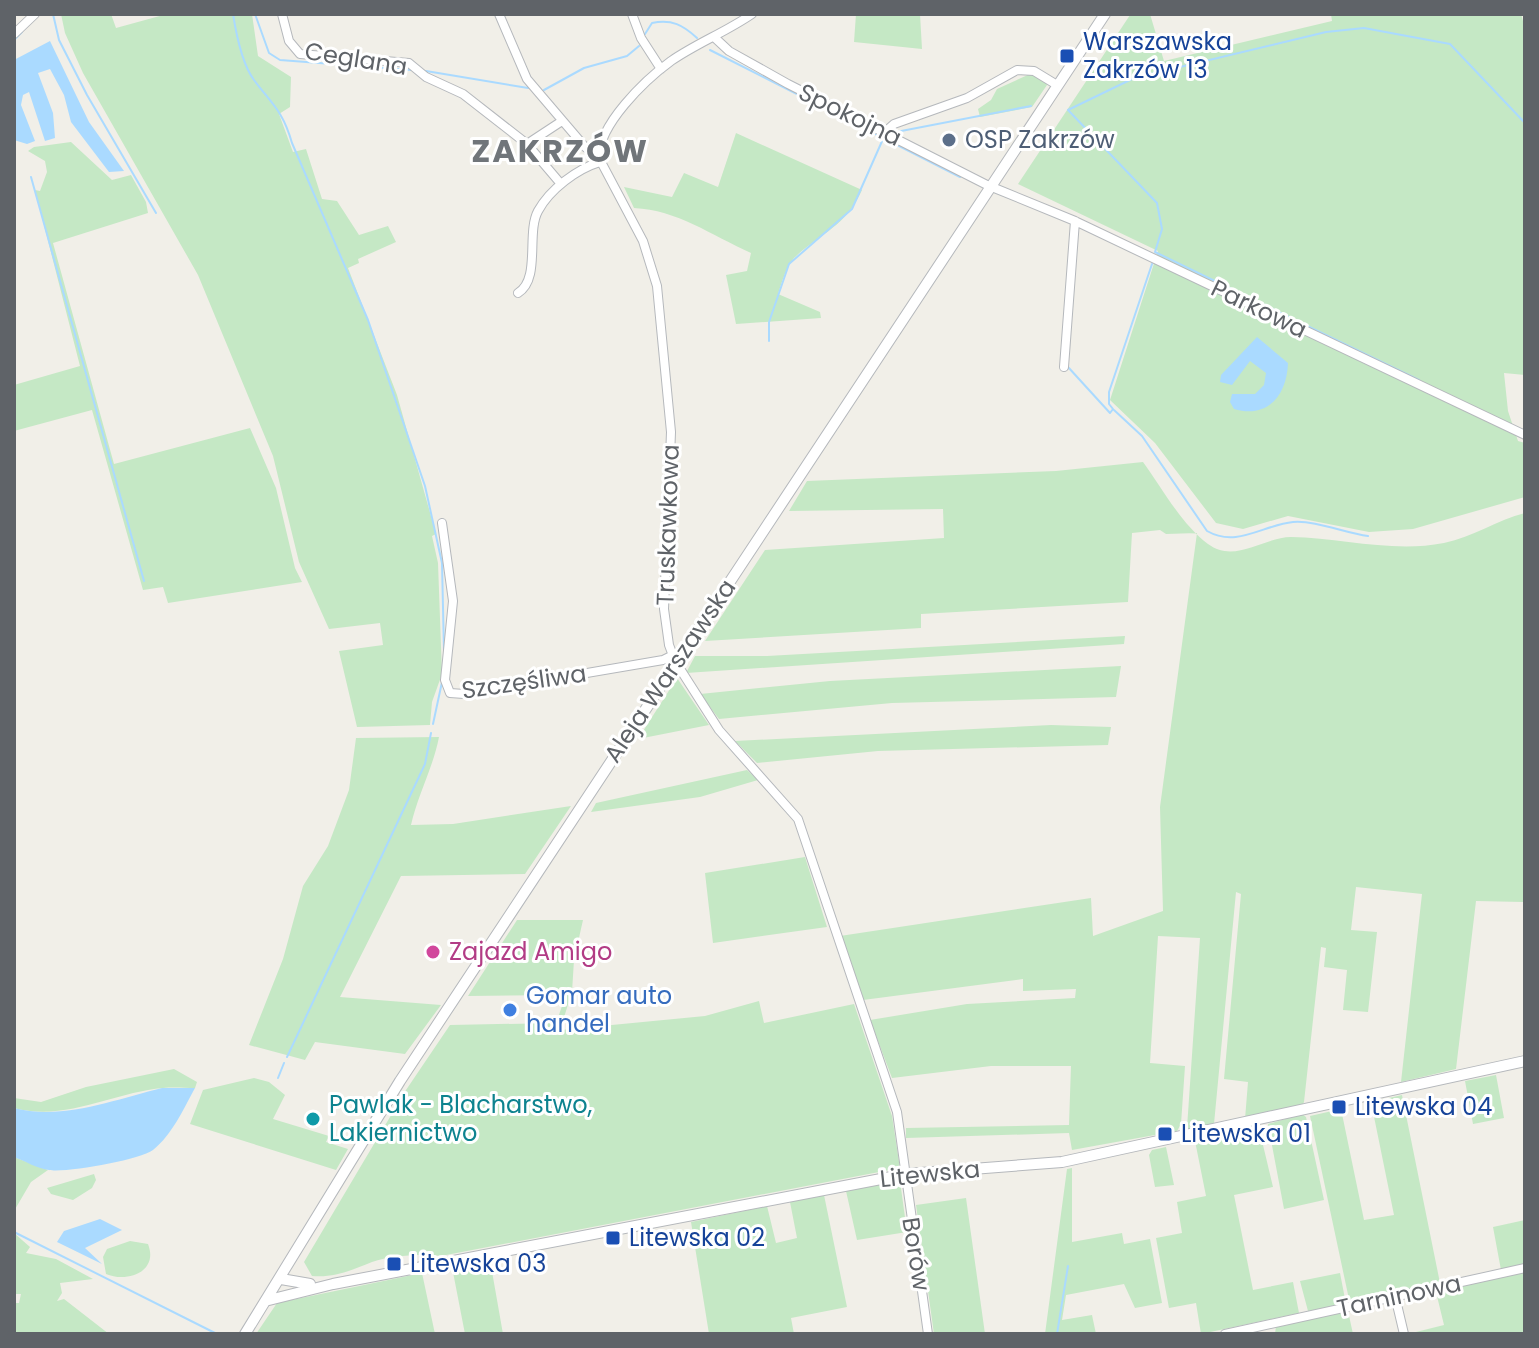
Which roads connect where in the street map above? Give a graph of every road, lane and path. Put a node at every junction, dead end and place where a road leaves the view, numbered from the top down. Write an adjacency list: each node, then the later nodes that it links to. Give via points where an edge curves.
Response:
1 (35, 14): 7 (street)
2 (282, 14): 13 (street, Ceglana, via 289,41 300,54 409,63 463,94)
3 (499, 14): 11 (street, Truskawkowa, via 523,72)
4 (632, 14): 9 (street)
5 (752, 14): 8 (street)
6 (1105, 14): 10 (street, Aleja Warszawska)
7 (14, 34)
8 (714, 37): 9 (street); 12 (street, Spokojna, via 720,46 764,71)
9 (661, 69): 14 (street, via 607,126)
10 (1057, 85): 12 (street, via 1034,71 1017,70 967,98); 16 (street, Aleja Warszawska)
11 (562, 121): 13 (street); 14 (street, Truskawkowa)
12 (885, 132): 16 (street, Spokojna)
13 (527, 144): 15 (street)
14 (600, 161): 15 (street); 22 (street, Truskawkowa, via 643,241 657,286 671,432 664,609)
15 (561, 184): 18 (street, via 537,212 527,283)
16 (991, 186): 17 (street, Parkowa); 22 (street, Aleja Warszawska)
17 (1075, 221): 19 (street); 20 (street, Parkowa)
18 (518, 293)
19 (1064, 367)
20 (1525, 435)
21 (442, 523): 22 (street, Szczęśliwa, via 453,601 445,680 450,693)
22 (674, 658): 24 (street, Truskawkowa, via 719,730 798,819 897,1112); 25 (street, Aleja Warszawska, via 400,1081)
23 (1525, 1061): 24 (street, Litewska, via 1062,1162)
24 (907, 1174): 28 (street, Litewska); 32 (street, Borów)
25 (294, 1259): 27 (street, Aleja Warszawska); 28 (street)
26 (1525, 1268): 29 (street, Tarninowa)
27 (281, 1279): 28 (street, via 285,1286); 30 (street, Aleja Warszawska)
28 (304, 1287): 30 (street, Litewska)
29 (1395, 1296): 33 (street, Tarninowa); 34 (street)
30 (267, 1301): 31 (street, Aleja Warszawska)
31 (245, 1334)
32 (928, 1334)
33 (1225, 1334)
34 (1404, 1334)

